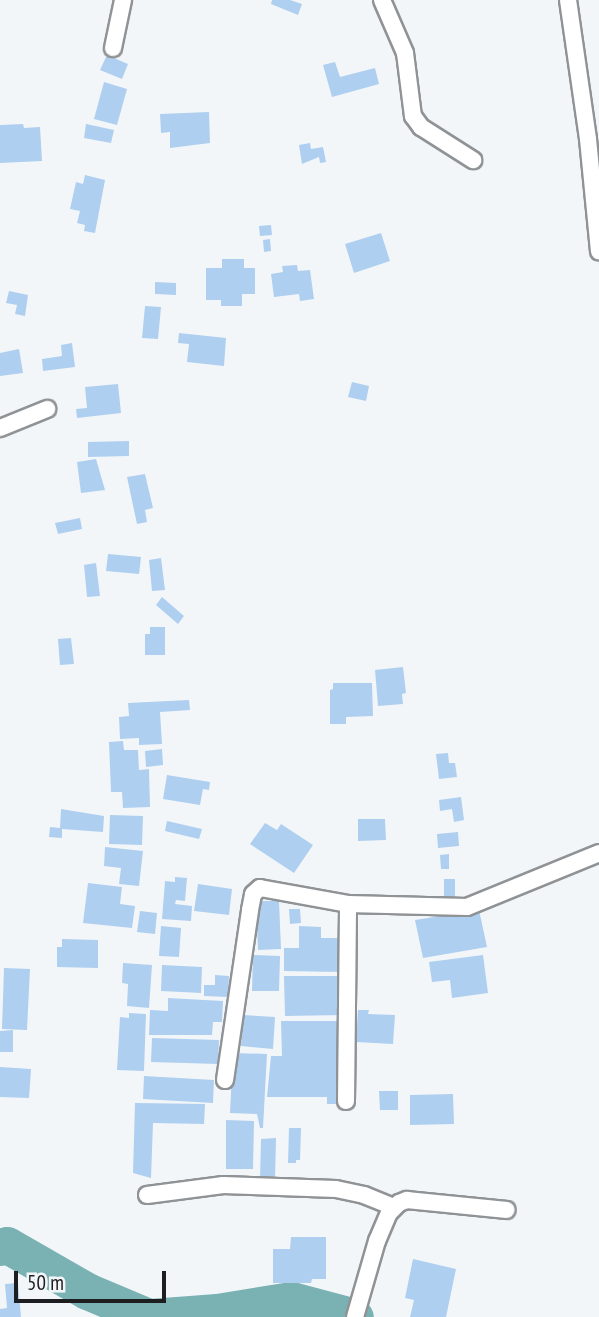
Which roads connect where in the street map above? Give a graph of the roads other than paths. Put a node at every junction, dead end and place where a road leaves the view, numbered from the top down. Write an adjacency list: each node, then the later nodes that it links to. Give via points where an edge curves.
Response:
1 (123, 0): 4 (street)
2 (382, 0): 5 (street, via 405,53 413,116 421,127)
3 (568, 0): 6 (street)
4 (113, 48)
5 (473, 160)
6 (599, 251)
7 (47, 409): 8 (street)
8 (0, 428)
9 (599, 853): 10 (street, via 467,907)
10 (348, 904): 11 (street, via 270,889 260,888 253,894); 12 (street)
11 (225, 1080)
12 (346, 1101)
13 (147, 1195): 14 (street, via 223,1185 336,1189)
14 (393, 1207): 15 (street, via 407,1200); 16 (street, via 377,1241)
15 (507, 1210)
16 (355, 1317)

